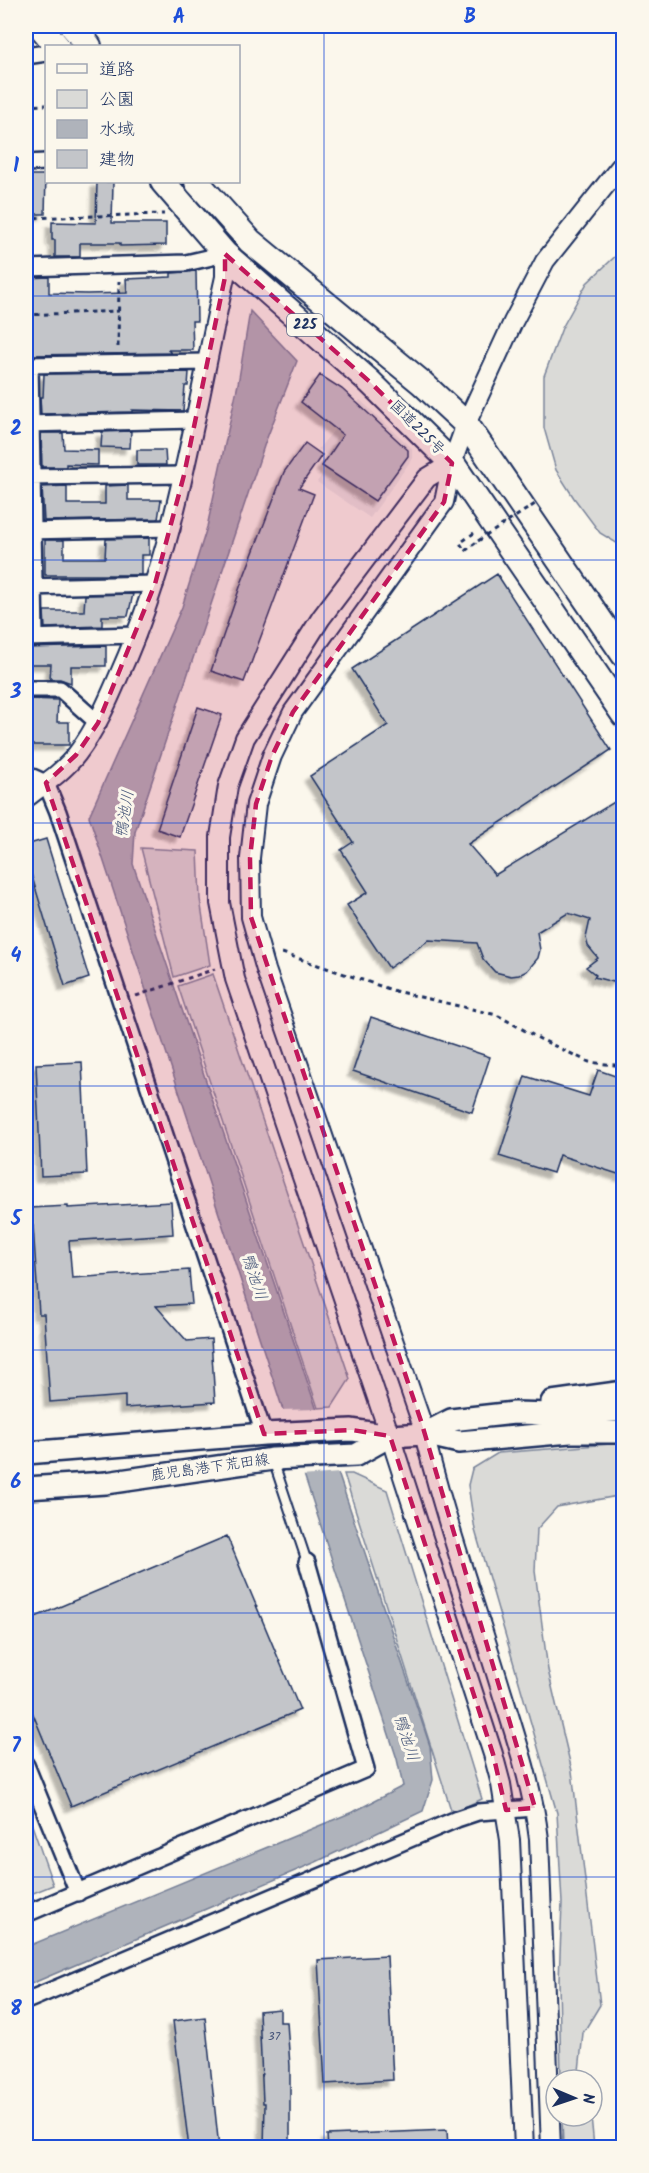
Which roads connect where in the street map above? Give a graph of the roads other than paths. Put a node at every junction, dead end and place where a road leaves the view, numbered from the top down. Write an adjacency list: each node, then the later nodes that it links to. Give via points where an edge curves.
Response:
1 (40, 26): 3 (highway)
2 (72, 26): 4 (highway)
3 (56, 45)
4 (88, 45)
5 (45, 53): 6 (street)
6 (26, 56)
7 (45, 162): 9 (street)
8 (624, 162): 18 (street, via 545,261)
9 (26, 163)
10 (164, 183): 12 (highway, 国道225号 / 225)
11 (198, 183): 18 (highway, 225, via 250,241)
12 (225, 254): 13 (street, via 186,263); 14 (street, via 225,277); 19 (highway, 国道225号 / 225, via 370,382)
13 (26, 268)
14 (207, 362): 15 (street); 16 (street)
15 (28, 365): 17 (street)
16 (195, 420): 17 (street); 20 (street)
17 (28, 424): 21 (street)
18 (466, 424): 19 (street); 28 (highway, 225)
19 (452, 463): 30 (highway, 国道225号 / 225); 42 (street, via 444,502 293,712 272,756 256,804 250,858 252,917 266,970); 43 (street, via 427,478 321,618 278,683 245,738 228,786 220,837 220,903 236,979)
20 (184, 475): 21 (street); 22 (street)
21 (29, 477): 23 (street)
22 (172, 528): 23 (street); 24 (street)
23 (29, 531): 25 (street)
24 (155, 584): 25 (street); 26 (street)
25 (30, 587): 27 (street)
26 (137, 635): 27 (street); 31 (street)
27 (30, 638)
28 (624, 656)
29 (26, 689): 31 (street, via 60,689)
30 (624, 715)
31 (98, 723): 33 (street, via 76,755)
32 (26, 774): 33 (street)
33 (46, 783): 34 (street); 41 (street)
34 (26, 798)
35 (624, 1392): 37 (main road, 鹿児島港下荒田線, via 554,1401)
36 (624, 1410): 37 (main road, 鹿児島港下荒田線)
37 (514, 1413): 42 (main road, 鹿児島港下荒田線, via 451,1420)
38 (624, 1420): 39 (main road, 鹿児島港下荒田線)
39 (570, 1432): 40 (main road, 鹿児島港下荒田線); 42 (main road, 鹿児島港下荒田線, via 459,1442)
40 (624, 1432)
41 (264, 1434): 43 (main road, 鹿児島港下荒田線, via 352,1430); 44 (main road, 鹿児島港下荒田線)
42 (424, 1434): 43 (main road, 鹿児島港下荒田線); 49 (street)
43 (390, 1436): 45 (main road, 鹿児島港下荒田線, via 356,1455); 50 (street, via 493,1754)
44 (26, 1453)
45 (273, 1459): 46 (main road, 鹿児島港下荒田線, via 106,1483); 47 (lane)
46 (26, 1488)
47 (307, 1562): 51 (street, via 366,1769)
48 (26, 1766): 51 (street)
49 (535, 1808): 50 (street); 55 (street)
50 (506, 1810): 53 (street, via 478,1812 457,1819); 54 (street)
51 (78, 1893): 52 (street)
52 (26, 1914)
53 (26, 2001)
54 (524, 2148)
55 (551, 2148)

